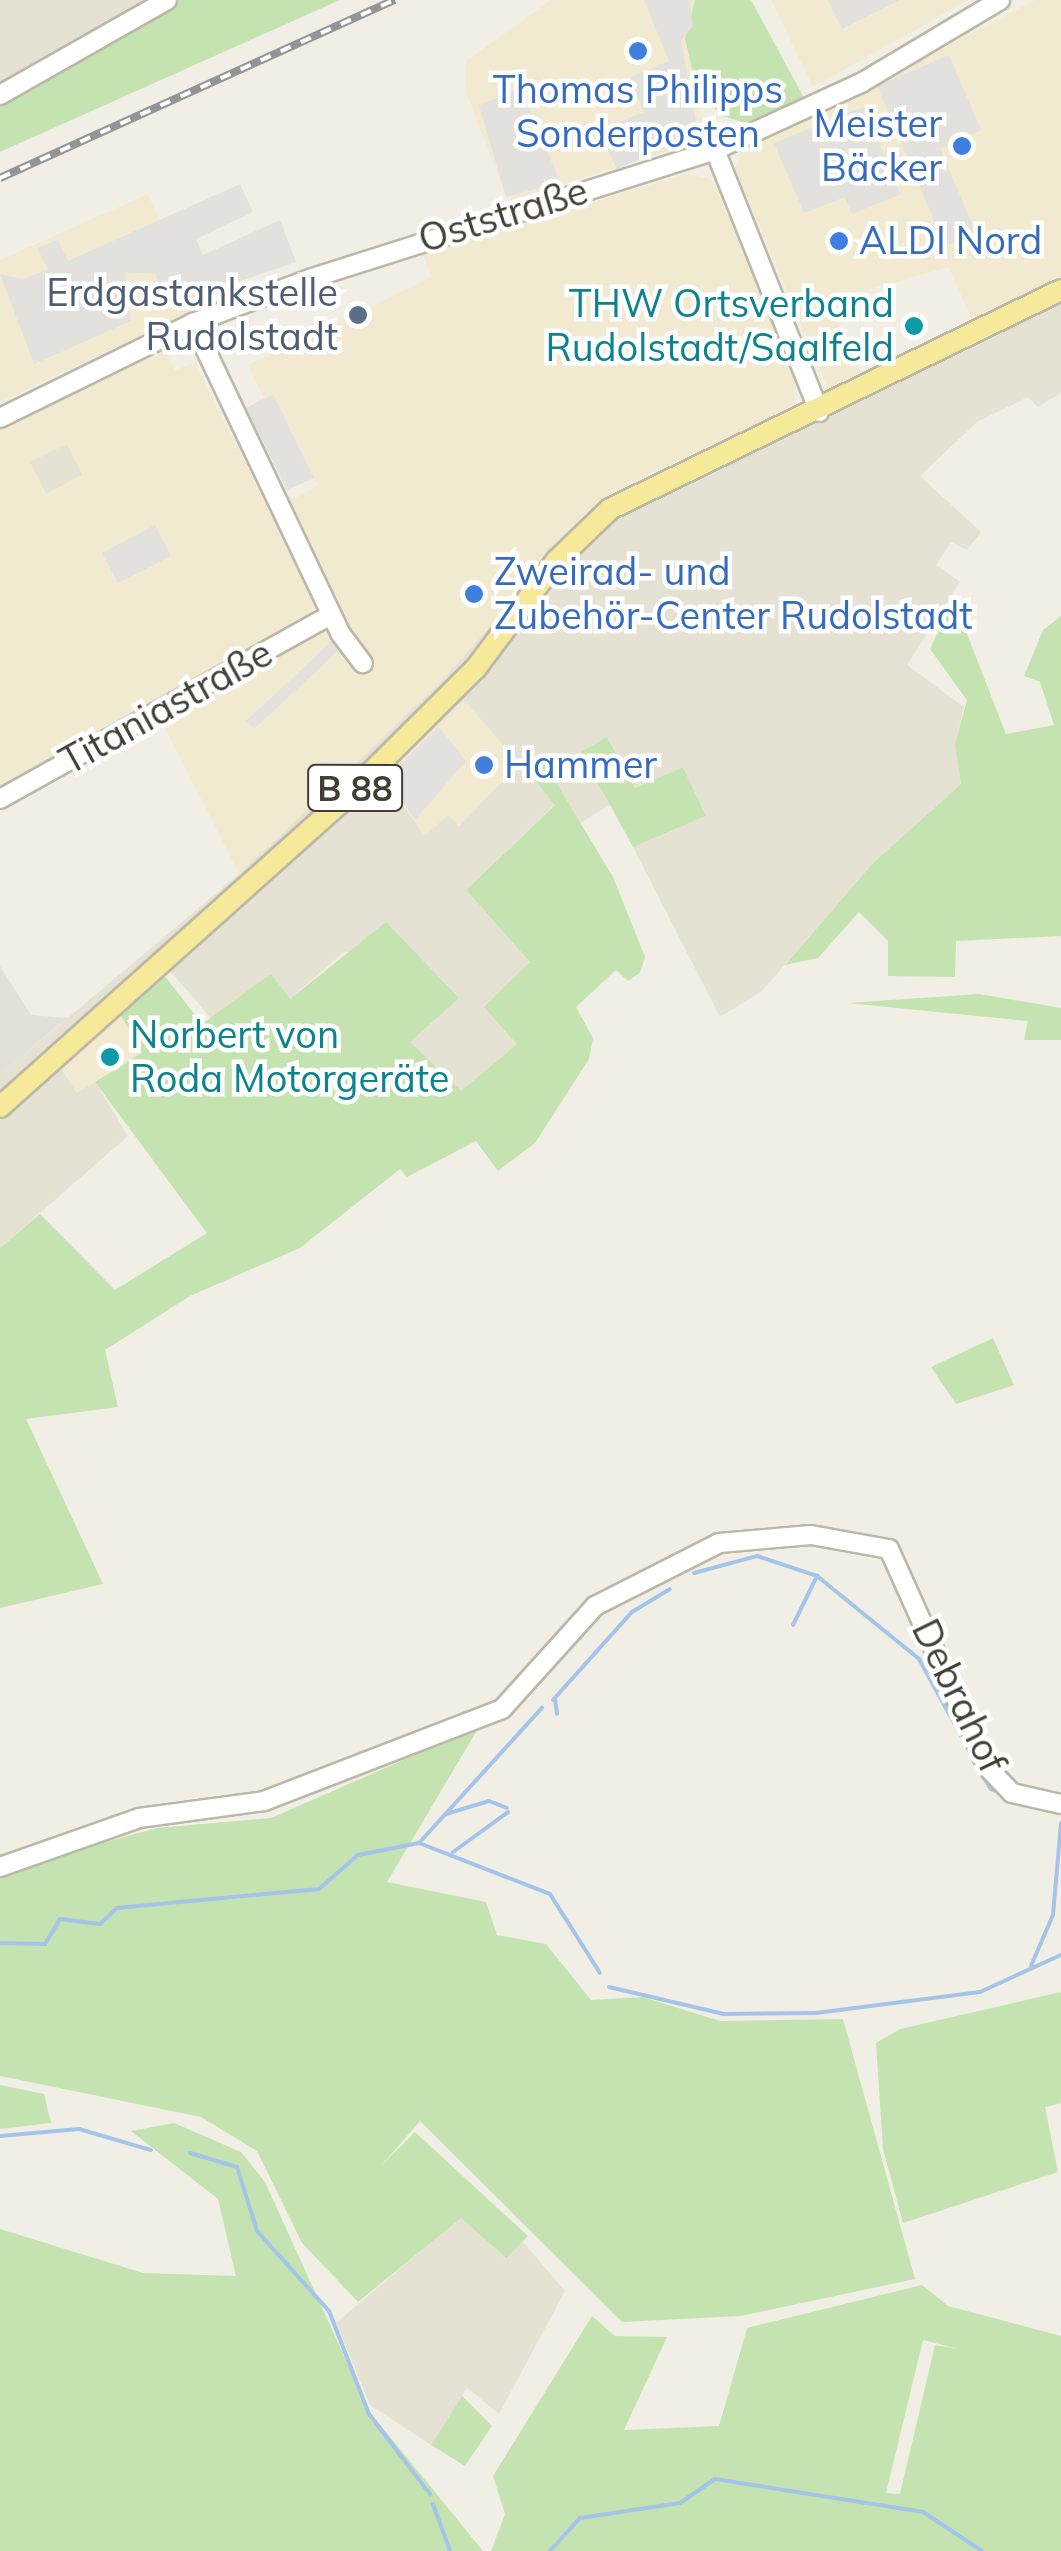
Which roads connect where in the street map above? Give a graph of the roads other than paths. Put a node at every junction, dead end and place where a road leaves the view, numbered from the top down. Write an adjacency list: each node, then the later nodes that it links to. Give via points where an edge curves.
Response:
1 (167, 0): 3 (street)
2 (1000, 0): 4 (street, Oststraße, via 847,90)
3 (0, 96)
4 (715, 150): 6 (street, Oststraße, via 424,239); 7 (street)
5 (1061, 290): 7 (main road, B 88)
6 (193, 323): 8 (street, Oststraße); 9 (street)
7 (818, 412): 12 (main road, B 88, via 610,509 566,549 476,668 369,775)
8 (0, 418)
9 (332, 615): 10 (street); 11 (street, Titaniastraße)
10 (363, 663)
11 (0, 799)
12 (0, 1106)
13 (1061, 1804): 14 (street, Debrahof, via 1012,1792 987,1766 890,1549 811,1535 719,1543 595,1606 502,1709 264,1800 139,1818)
14 (0, 1867)

